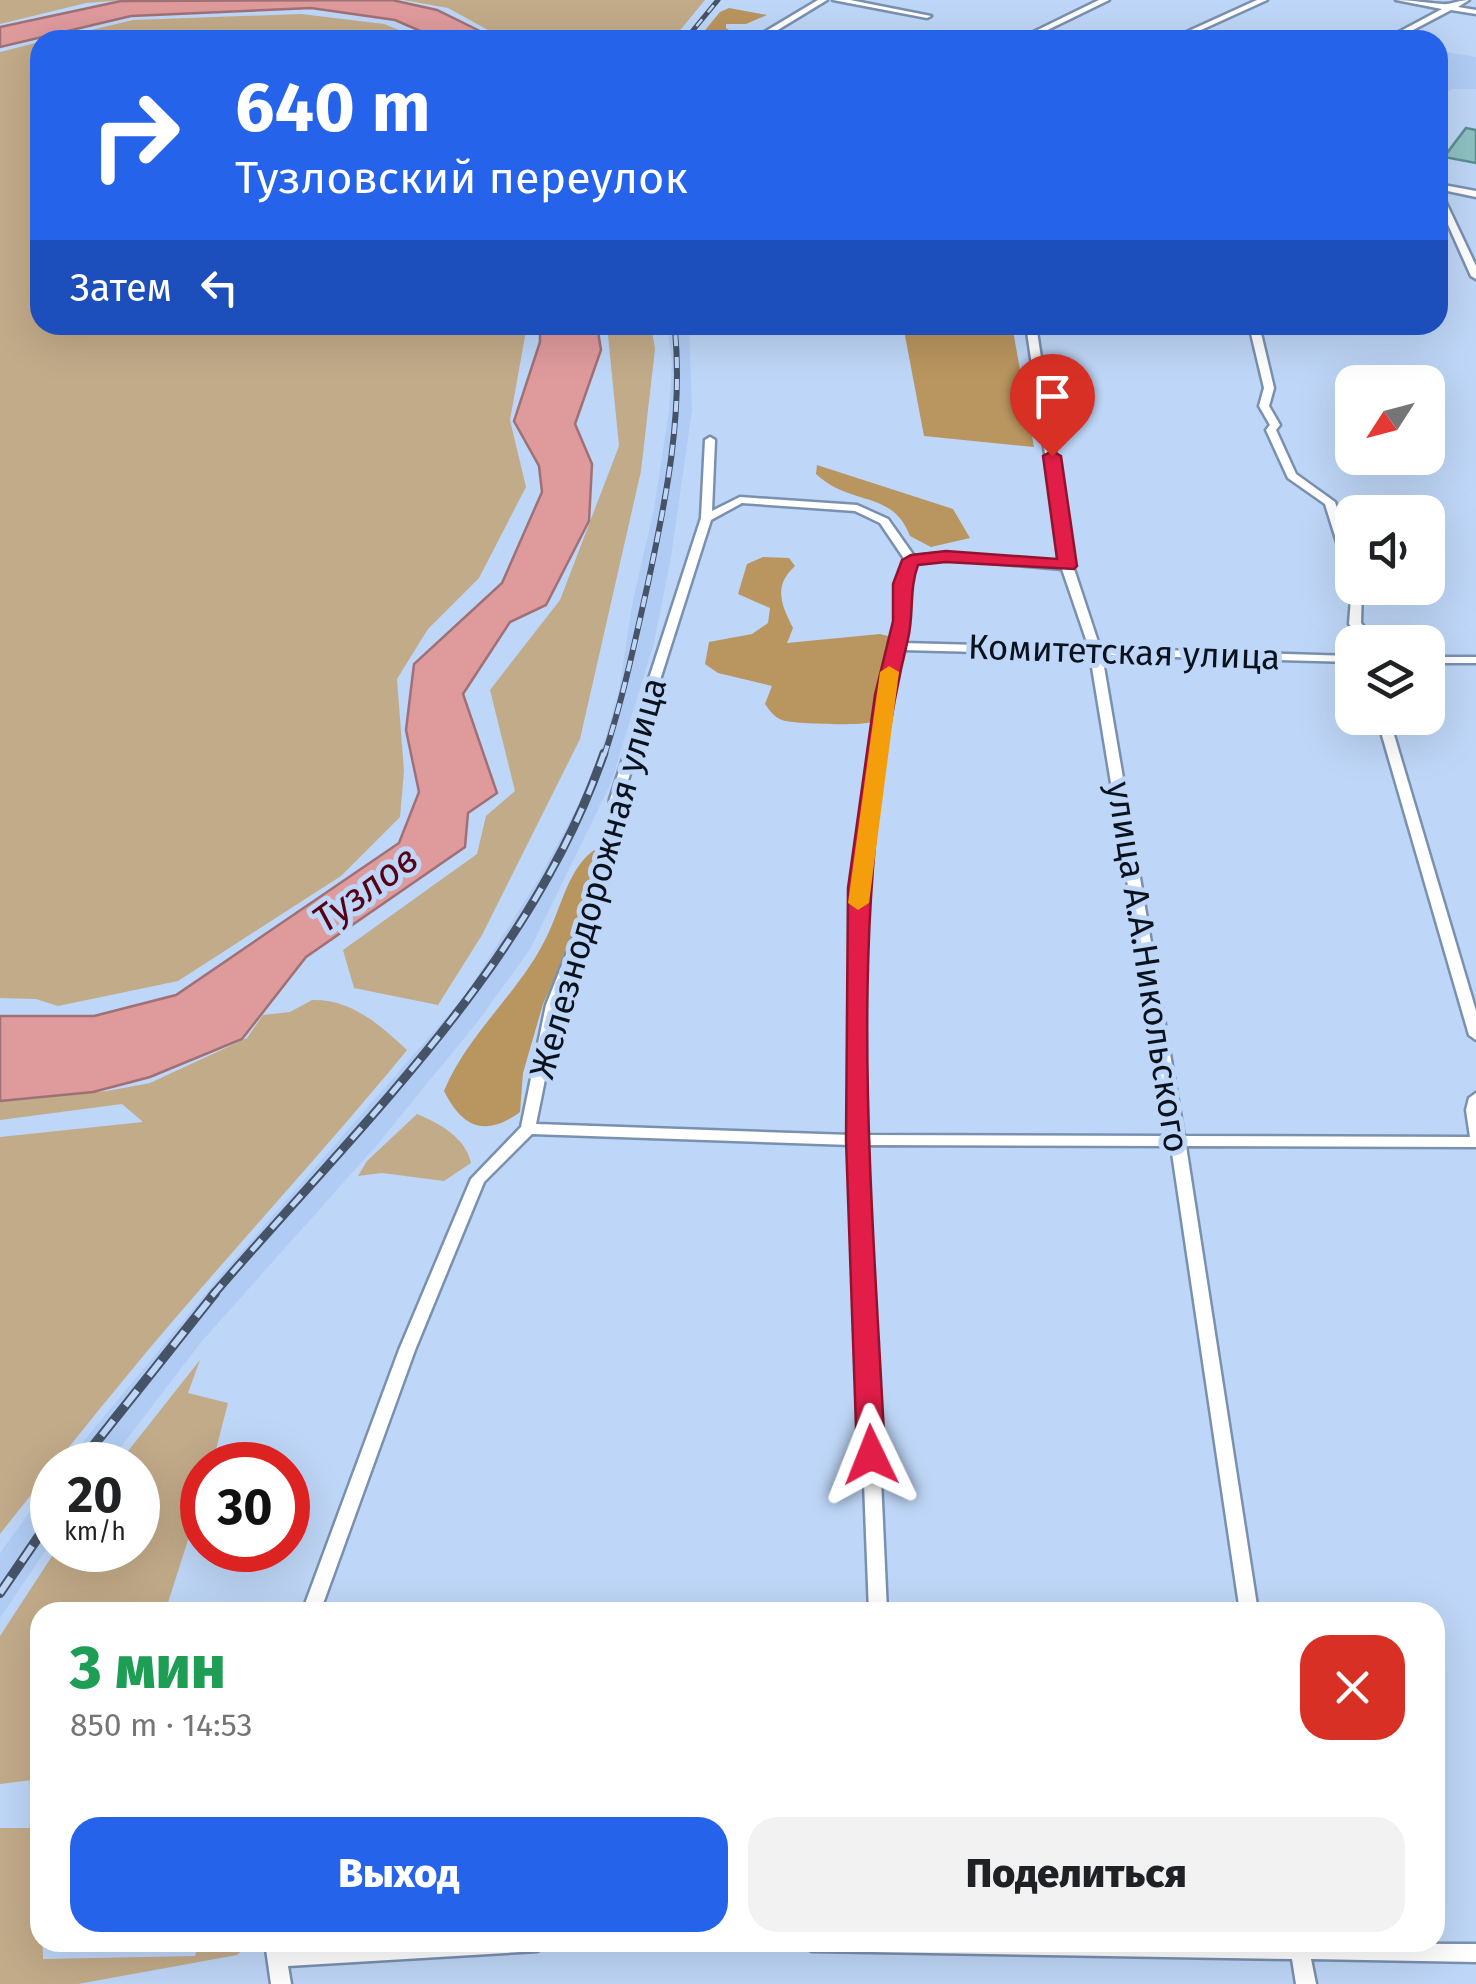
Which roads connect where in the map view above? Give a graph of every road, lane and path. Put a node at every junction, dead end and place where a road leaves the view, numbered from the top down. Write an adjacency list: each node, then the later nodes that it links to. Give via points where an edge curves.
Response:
1 (823, 0): 10 (street)
2 (837, 0): 9 (street)
3 (1105, 0): 11 (street)
4 (1263, 0): 12 (street)
5 (1400, 0): 7 (street)
6 (1468, 0): 7 (street); 8 (street)
7 (1448, 8): 8 (street); 13 (street)
8 (1476, 11)
9 (927, 16)
10 (772, 30)
11 (1041, 30)
12 (1196, 30)
13 (1407, 30)
14 (1448, 191): 15 (street)
15 (1476, 194)
16 (1448, 213): 17 (street)
17 (1476, 276)
18 (1033, 335): 24 (street, улица А.А.Никольского)
19 (1256, 335): 22 (street, via 1269,388 1264,406 1276,426 1271,430 1292,476 1330,502)
20 (710, 440): 21 (street, Железнодорожная улица)
21 (706, 518): 23 (street, via 740,500 857,508 884,521); 33 (street, Железнодорожная улица, via 616,799 611,858 554,1006)
22 (1335, 518)
23 (911, 560): 24 (street, via 946,556); 25 (street)
24 (1068, 566): 26 (street, улица А.А.Никольского)
25 (895, 646): 26 (street, Комитетская улица); 35 (street, via 858,888)
26 (1095, 650): 27 (street, Комитетская улица); 36 (street, улица А.А.Никольского)
27 (1335, 658)
28 (1445, 660): 29 (street)
29 (1476, 660)
30 (1388, 735): 31 (street)
31 (1476, 1034)
32 (1476, 1098): 34 (street)
33 (528, 1129): 35 (street); 37 (street, via 478,1179)
34 (1476, 1138): 36 (street)
35 (858, 1140): 36 (street); 38 (street)
36 (1178, 1144): 39 (street, улица А.А.Никольского)
37 (315, 1602)
38 (878, 1602)
39 (1247, 1602)
40 (276, 1952): 44 (street)
41 (1301, 1952): 45 (street)
42 (1426, 1952): 43 (street)
43 (1476, 1954)
44 (281, 1984)
45 (1306, 1984)

